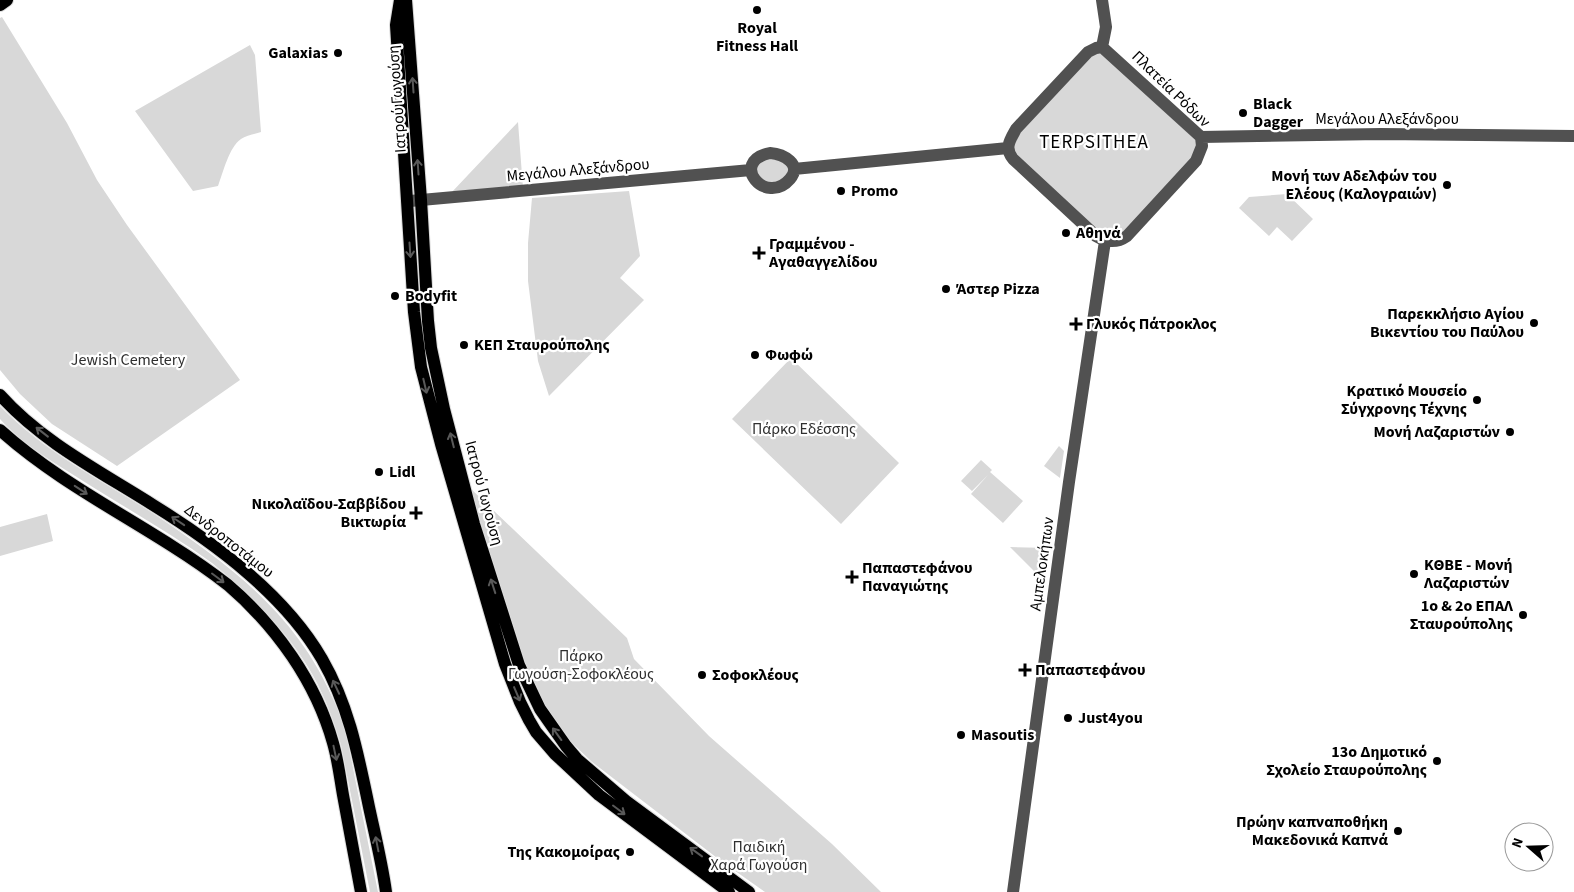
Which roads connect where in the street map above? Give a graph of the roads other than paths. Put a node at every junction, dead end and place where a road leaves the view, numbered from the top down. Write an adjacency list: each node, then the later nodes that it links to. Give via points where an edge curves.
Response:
1 (7, 0): 5 (main road)
2 (400, 0): 13 (main road, Ιατρού Γωγούση, via 396,25)
3 (406, 0): 12 (main road, Ιατρού Γωγούση, one-way to 3)
4 (1102, 0): 6 (street, via 1106,27)
5 (0, 5)
6 (1102, 47): 8 (street, Πλατεία Ρόδων); 9 (street, via 1088,52 1016,129)
7 (1574, 136): 8 (street, Μεγάλου Αλεξάνδρου, via 1374,134)
8 (1200, 137): 14 (street, Πλατεία Ρόδων, via 1202,146 1194,163 1125,238)
9 (1008, 148): 10 (street); 14 (street, via 1020,166)
10 (794, 169): 11 (street, via 788,158 770,153 755,160); 11 (street, via 787,183 776,188 757,183)
11 (751, 170): 12 (street, Μεγάλου Αλεξάνδρου)
12 (421, 200): 13 (street, Μεγάλου Αλεξάνδρου); 20 (main road, Ιατρού Γωγούση, one-way to 12, via 626,801 578,759 550,723 528,686 476,531 438,382 428,321)
13 (407, 202): 19 (main road, Ιατρού Γωγούση, one-way to 19, via 414,318 424,384 495,631 522,707 541,737 581,780)
14 (1105, 241): 21 (street, Αμπελοκήπων)
15 (0, 395): 18 (main road, Δενδροποτάμου, one-way to 15, via 350,723 327,668 304,632 266,590 232,560 178,520 64,449)
16 (0, 430): 17 (main road, one-way to 17, via 48,468 217,577 284,645 310,687 333,742)
17 (361, 892)
18 (386, 892)
19 (729, 892)
20 (749, 892)
21 (1013, 892)

